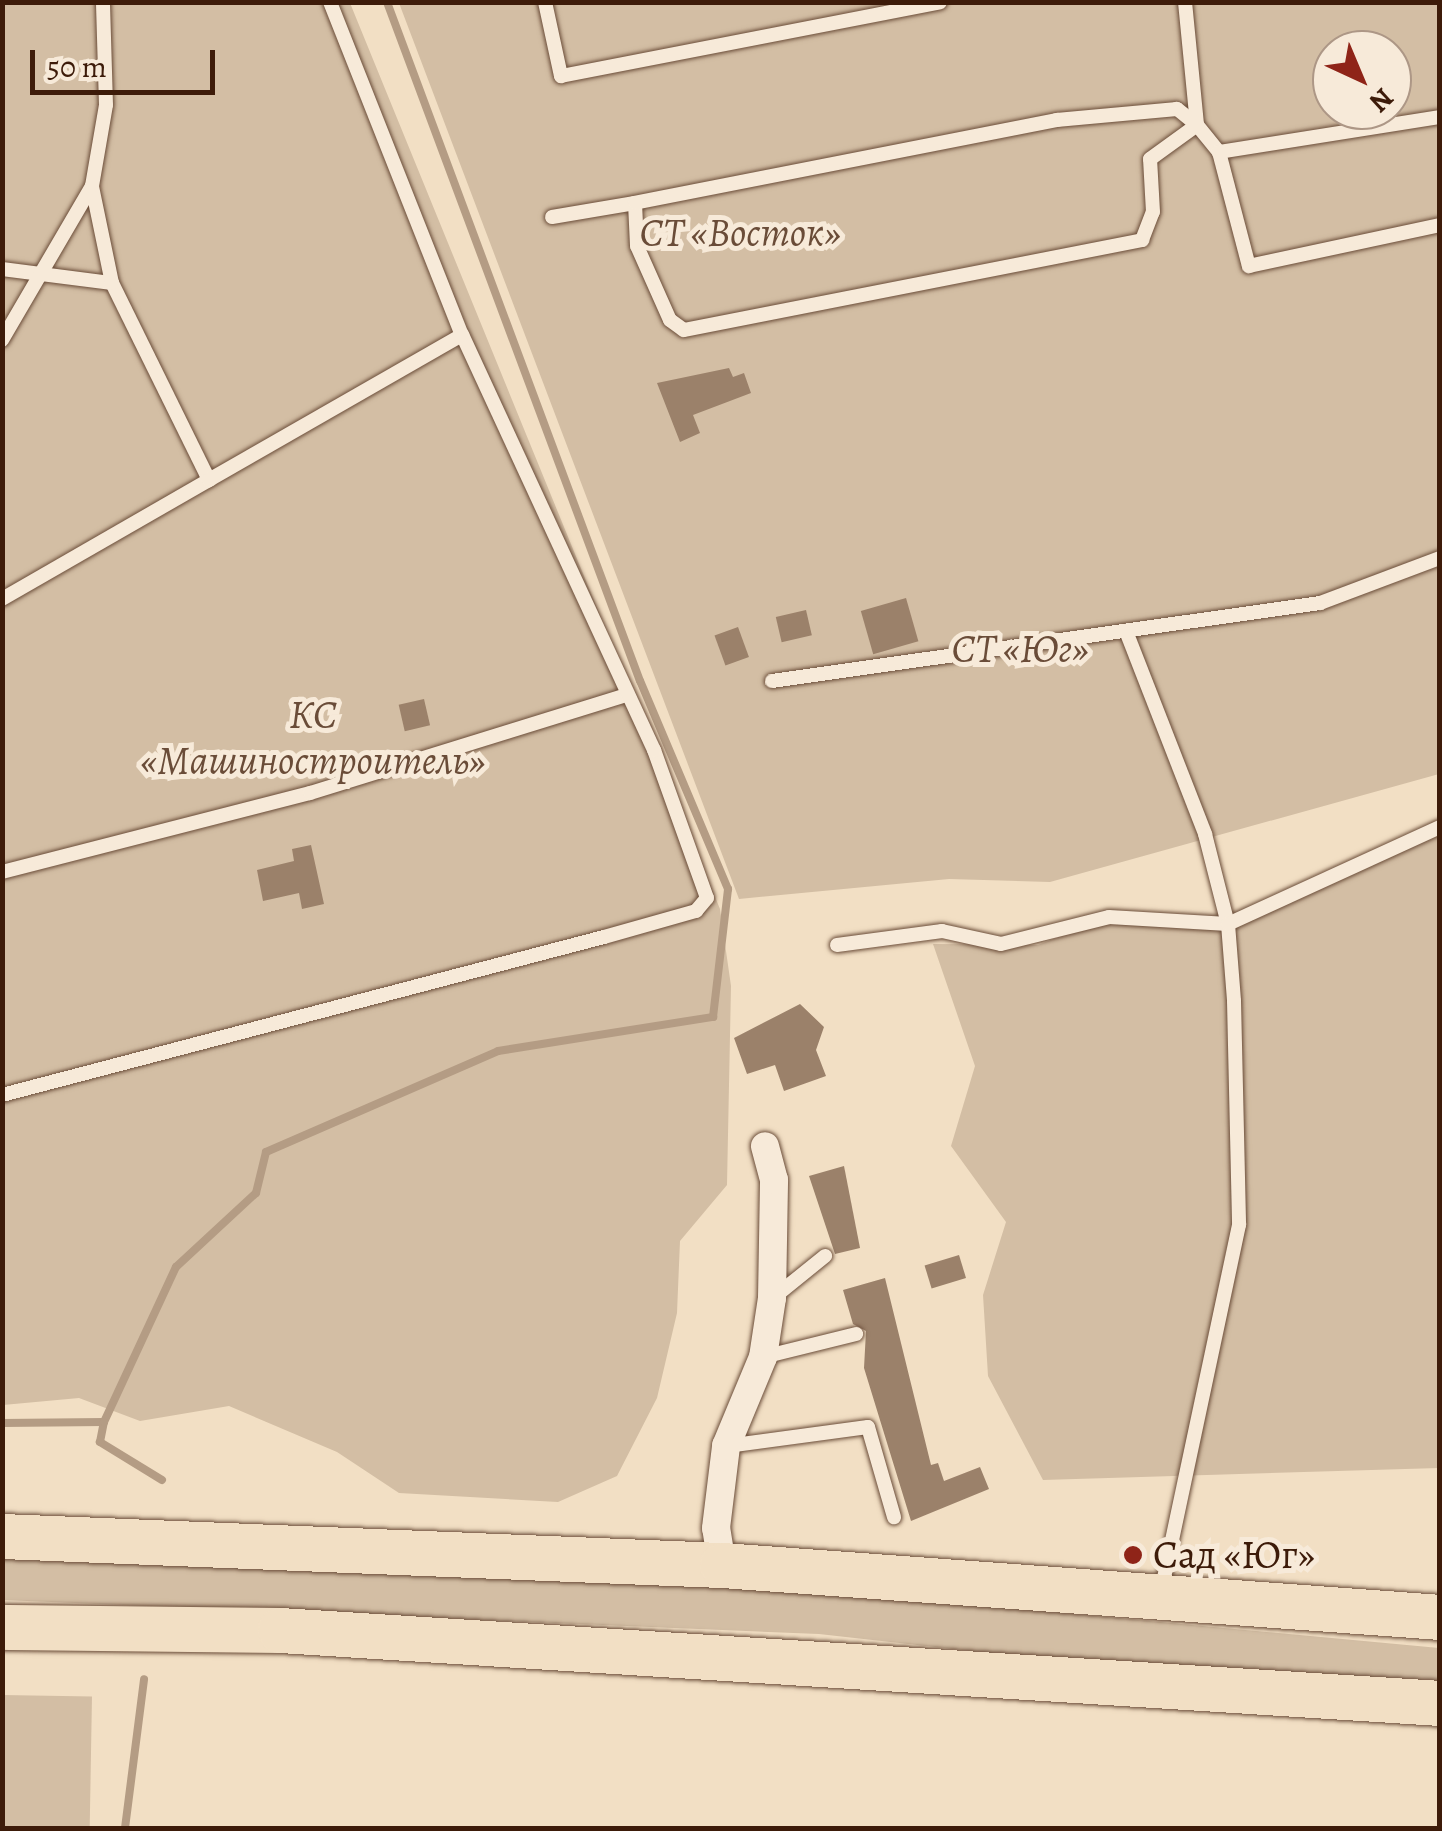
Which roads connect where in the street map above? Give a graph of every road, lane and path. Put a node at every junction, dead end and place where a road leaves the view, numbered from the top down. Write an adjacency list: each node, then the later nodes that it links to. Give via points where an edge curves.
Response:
1 (103, 2): 9 (lane, via 106,106)
2 (330, 2): 16 (lane)
3 (545, 2): 4 (lane, via 561,76)
4 (940, 2)
5 (1185, 2): 7 (lane, via 1200,86)
6 (1440, 117): 8 (lane)
7 (1197, 125): 8 (lane); 10 (lane, via 1177,108 1057,120); 10 (lane, via 1150,159 1153,212 1142,240 684,330 670,320 637,246)
8 (1219, 152): 12 (lane, via 1249,266)
9 (92, 186): 13 (lane); 15 (lane)
10 (634, 204): 11 (lane)
11 (552, 218)
12 (1440, 225)
13 (36, 268): 14 (lane); 15 (lane); 17 (lane, via 26,312)
14 (2, 269)
15 (112, 283): 18 (lane)
16 (462, 335): 18 (lane); 23 (lane)
17 (2, 340)
18 (208, 480): 20 (lane)
19 (1440, 558): 21 (lane, via 1320,603)
20 (2, 599)
21 (1126, 631): 22 (lane); 26 (lane, via 1200,818)
22 (772, 682)
23 (623, 696): 25 (lane, via 310,793); 28 (lane, via 699,859 708,898 696,911)
24 (1440, 827): 26 (lane)
25 (2, 872)
26 (1228, 924): 27 (lane, via 1109,917 1001,944 942,931); 38 (lane, via 1239,1225)
27 (837, 945)
28 (2, 1095)
29 (764, 1146): 31 (street, via 774,1180)
30 (825, 1256): 31 (lane)
31 (772, 1298): 33 (street)
32 (856, 1334): 33 (lane)
33 (763, 1357): 34 (street)
34 (726, 1446): 35 (lane, via 868,1427); 37 (street, via 716,1528)
35 (894, 1516)
36 (2, 1536): 37 (main road)
37 (722, 1565): 38 (main road)
38 (1160, 1599): 39 (main road)
39 (1440, 1617)
40 (2, 1627): 41 (main road, via 280,1630)
41 (1440, 1703)

